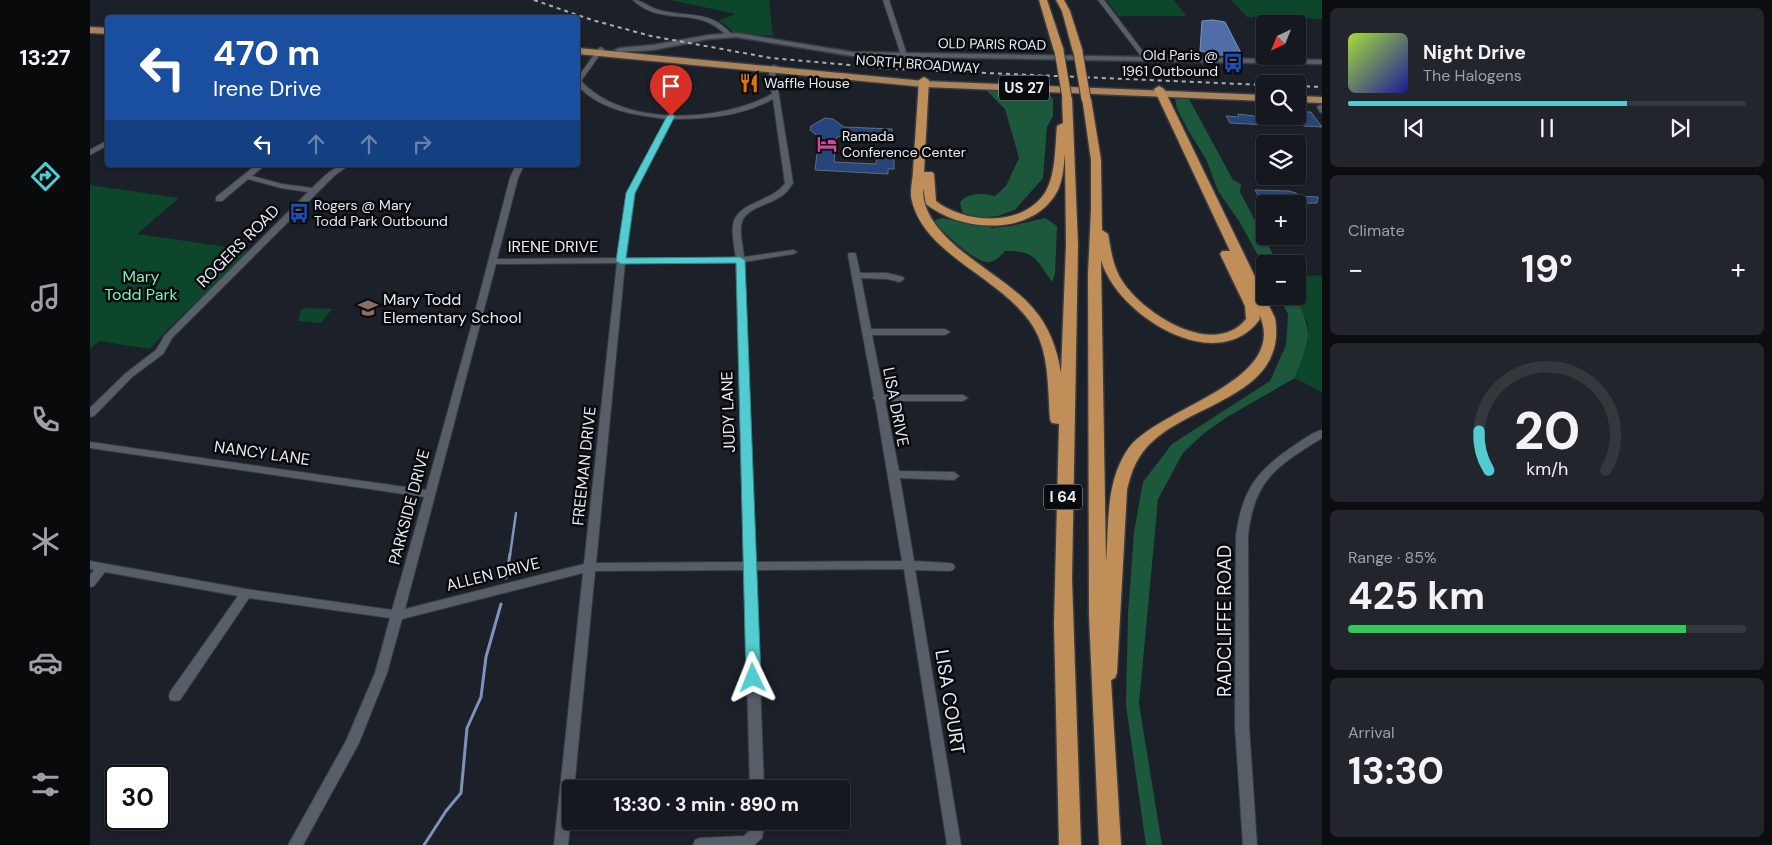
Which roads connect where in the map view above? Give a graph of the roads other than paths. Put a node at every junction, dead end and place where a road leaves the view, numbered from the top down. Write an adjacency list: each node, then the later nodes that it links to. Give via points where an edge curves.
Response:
1 (636, 0): 8 (street, via 653,10 714,22 723,26)
2 (886, 0): 16 (street)
3 (1044, 0): 32 (highway, I 64, bridge, via 1060,51)
4 (1060, 0): 43 (highway, I 64, bridge, via 1078,52 1095,155)
5 (1102, 0): 17 (street)
6 (90, 30): 7 (highway)
7 (105, 31)
8 (729, 35): 12 (street, OLD PARIS ROAD, via 698,38); 16 (street, OLD PARIS ROAD, via 768,38 828,52)
9 (90, 39): 10 (highway)
10 (105, 39)
11 (580, 47): 14 (highway, US 27)
12 (667, 50): 15 (highway, NORTH BROADWAY / US 27); 19 (highway, NORTH BROADWAY / US 27)
13 (580, 51): 14 (highway, US 27)
14 (600, 51): 15 (highway, US 27); 15 (highway, NORTH BROADWAY / US 27); 20 (street)
15 (652, 53): 19 (highway, NORTH BROADWAY / US 27)
16 (904, 55): 17 (street, OLD PARIS ROAD)
17 (1146, 59): 18 (street, OLD PARIS ROAD)
18 (1322, 62)
19 (774, 68): 21 (highway, NORTH BROADWAY / US 27); 28 (street, JUDY LANE)
20 (580, 78)
21 (929, 82): 24 (highway, NORTH BROADWAY / US 27); 32 (highway, via 928,197 941,212 969,221 1010,219 1031,211 1047,198 1052,189); 60 (highway, via 917,200 931,227 1019,302 1040,327 1054,362)
22 (580, 83): 25 (street)
23 (580, 91): 25 (street)
24 (1156, 91): 26 (highway, NORTH BROADWAY / US 27); 30 (highway, NORTH BROADWAY / US 27); 43 (highway, via 1252,306 1250,324 1231,335 1206,336 1177,330 1146,314 1114,279 1107,263); 72 (highway, via 1268,318 1270,338 1260,365 1249,375 1150,435 1140,444 1125,468 1119,490)
25 (588, 92): 34 (street, via 623,109)
26 (1256, 93)
27 (1306, 94): 29 (highway)
28 (775, 95): 34 (street, via 760,104 730,112); 46 (street, JUDY LANE, via 789,183 777,198 754,207 739,218)
29 (1322, 95)
30 (1256, 97)
31 (1306, 101): 33 (highway)
32 (1067, 103): 60 (highway, I 64, via 1071,223)
33 (1321, 106)
34 (671, 116): 47 (street, FREEMAN DRIVE, via 631,193)
35 (105, 144): 36 (street)
36 (90, 153)
37 (259, 167): 40 (street)
38 (343, 167): 41 (street, ROGERS ROAD)
39 (519, 167): 48 (street, PARKSIDE DRIVE)
40 (248, 177): 41 (street); 42 (street)
41 (314, 191): 55 (street, ROGERS ROAD, via 168,337 160,352 129,375)
42 (219, 199)
43 (1097, 210): 72 (highway, I 64, via 1095,421)
44 (793, 252): 46 (street, IRENE DRIVE)
45 (852, 255): 49 (street, LISA DRIVE)
46 (740, 260): 47 (street, IRENE DRIVE); 64 (street, JUDY LANE)
47 (621, 261): 48 (street, IRENE DRIVE); 66 (street, FREEMAN DRIVE)
48 (493, 262): 61 (street, PARKSIDE DRIVE)
49 (857, 276): 50 (street); 51 (street, LISA DRIVE)
50 (900, 279)
51 (867, 332): 52 (street); 53 (street, LISA DRIVE)
52 (945, 332)
53 (878, 398): 54 (street); 58 (street, LISA DRIVE)
54 (963, 398)
55 (90, 414)
56 (1322, 433): 81 (street, RADCLIFFE ROAD, via 1268,470 1250,494 1245,508 1242,530 1242,726)
57 (90, 445): 61 (street, NANCY LANE)
58 (894, 474): 59 (street); 63 (street, LISA DRIVE)
59 (954, 476)
60 (1064, 493): 79 (highway, I 64, via 1063,674)
61 (430, 494): 70 (street, PARKSIDE DRIVE)
62 (90, 565): 65 (street, ALLEN DRIVE)
63 (908, 565): 64 (street, ALLEN DRIVE); 67 (street, ALLEN DRIVE); 78 (street, LISA COURT)
64 (750, 566): 66 (street, ALLEN DRIVE); 73 (street, JUDY LANE)
65 (103, 567): 68 (street); 69 (street, ALLEN DRIVE)
66 (590, 567): 70 (street, ALLEN DRIVE); 76 (street, FREEMAN DRIVE)
67 (949, 567)
68 (90, 583)
69 (246, 594): 70 (street, ALLEN DRIVE); 71 (street)
70 (398, 615): 75 (street, PARKSIDE DRIVE, via 359,729)
71 (175, 696)
72 (1103, 726): 80 (highway, I 64)
73 (757, 780)
74 (757, 830): 77 (street, via 747,842)
75 (296, 845)
76 (560, 845)
77 (700, 845)
78 (954, 845)
79 (1070, 845)
80 (1110, 845)
81 (1250, 845)

